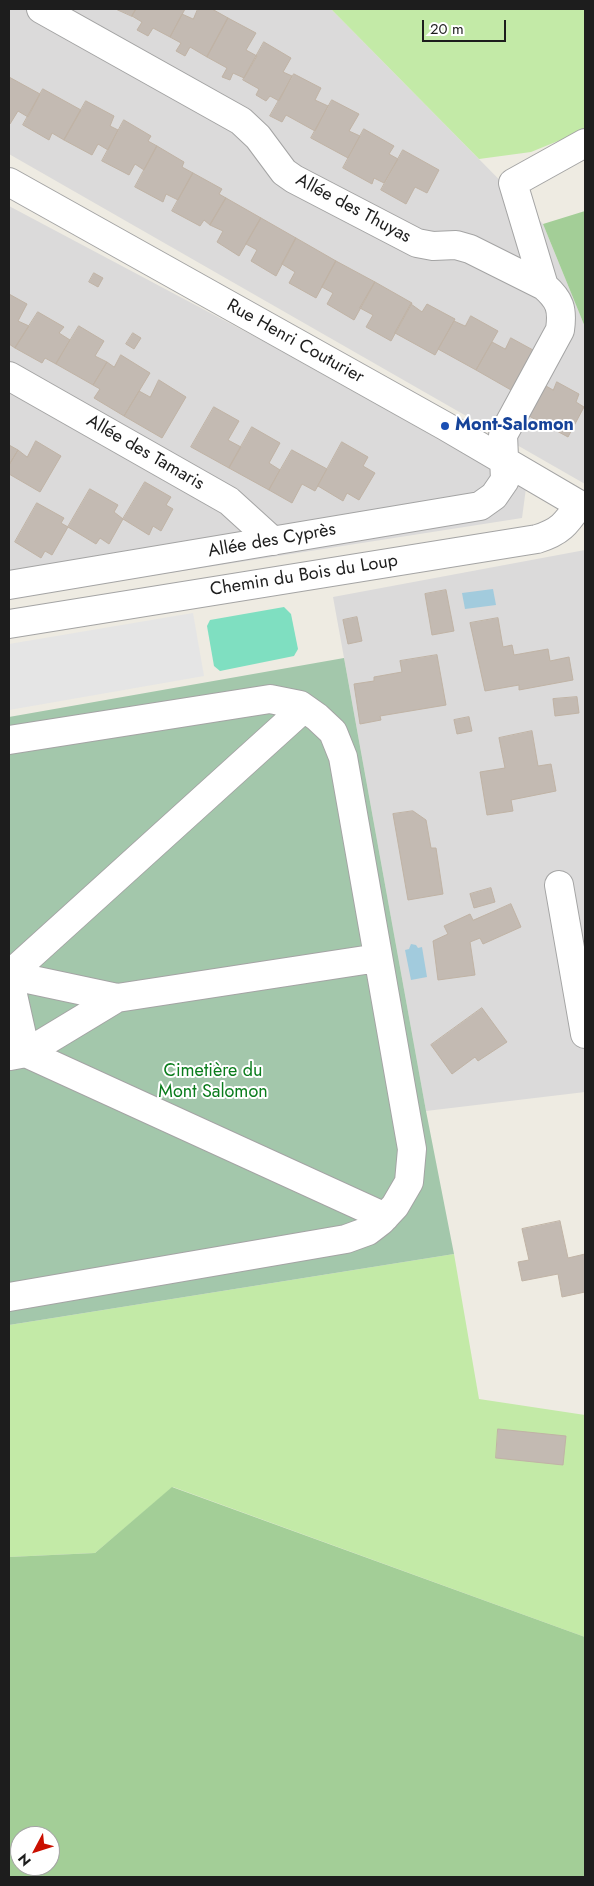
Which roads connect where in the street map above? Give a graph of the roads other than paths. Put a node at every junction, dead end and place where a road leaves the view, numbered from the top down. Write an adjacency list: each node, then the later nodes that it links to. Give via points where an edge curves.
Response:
1 (41, 9): 4 (street, Allée des Thuyas, via 241,121 258,137 284,172 294,179 416,243 470,249)
2 (585, 143): 4 (street, via 513,183)
3 (9, 182): 6 (street, Rue Henri Couturier)
4 (544, 286): 6 (street, Allée des Thuyas, via 560,304 560,330 503,435)
5 (9, 376): 8 (street, Allée des Tamaris, via 229,502)
6 (504, 460): 7 (street, Rue Henri Couturier); 8 (street, Allée des Cyprès, via 505,480 488,502 480,506)
7 (582, 506): 10 (street, Chemin du Bois du Loup, via 562,528 537,538)
8 (273, 541): 9 (street, Allée des Cyprès)
9 (9, 585)
10 (9, 624)
11 (304, 708): 12 (street, via 270,699); 14 (street, via 333,732 343,757); 15 (street)
12 (9, 740)
13 (559, 885): 17 (street)
14 (378, 958): 16 (street); 19 (street, via 412,1149 409,1182)
15 (9, 976): 16 (street); 18 (street)
16 (117, 998): 18 (street)
17 (585, 1034)
18 (18, 1055): 19 (street)
19 (385, 1217): 20 (street, via 368,1231 346,1239)
20 (9, 1297)

